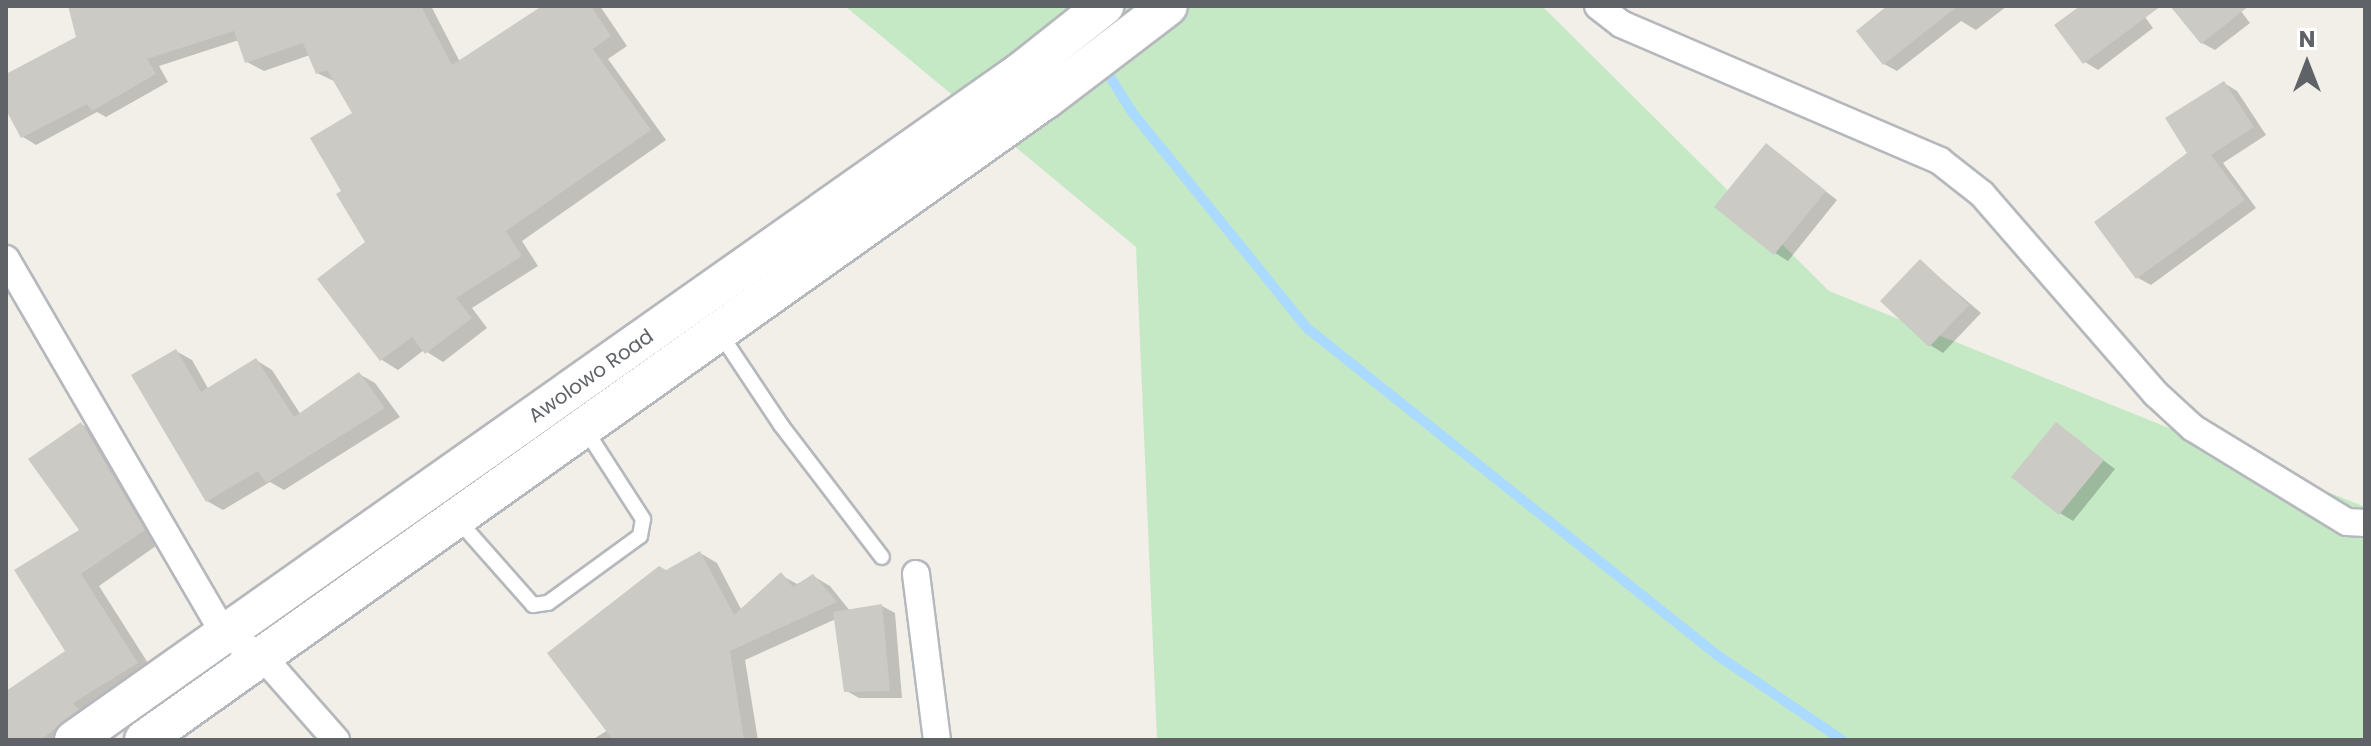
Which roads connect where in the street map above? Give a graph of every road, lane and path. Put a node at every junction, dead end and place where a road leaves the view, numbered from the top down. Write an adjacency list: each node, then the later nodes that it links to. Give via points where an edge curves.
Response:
1 (1104, 6): 6 (main road, Awolowo Road)
2 (1598, 6): 8 (street, via 1621,24 1940,161 1982,194 2156,394 2193,428 2347,522)
3 (1160, 12): 5 (main road, Awolowo Road)
4 (6, 259): 11 (street)
5 (719, 332): 6 (main road, Awolowo Road); 9 (lane, via 781,425)
6 (571, 413): 7 (main road, Awolowo Road); 7 (lane, via 643,519 640,536 548,603 533,605); 11 (main road, Awolowo Road)
7 (456, 518): 12 (main road, Awolowo Road)
8 (2365, 523)
9 (882, 557)
10 (916, 574): 16 (street)
11 (225, 635): 12 (street); 14 (main road, Awolowo Road)
12 (262, 656): 13 (main road, Awolowo Road); 15 (street)
13 (164, 734)
14 (74, 740)
15 (336, 740)
16 (937, 740)

